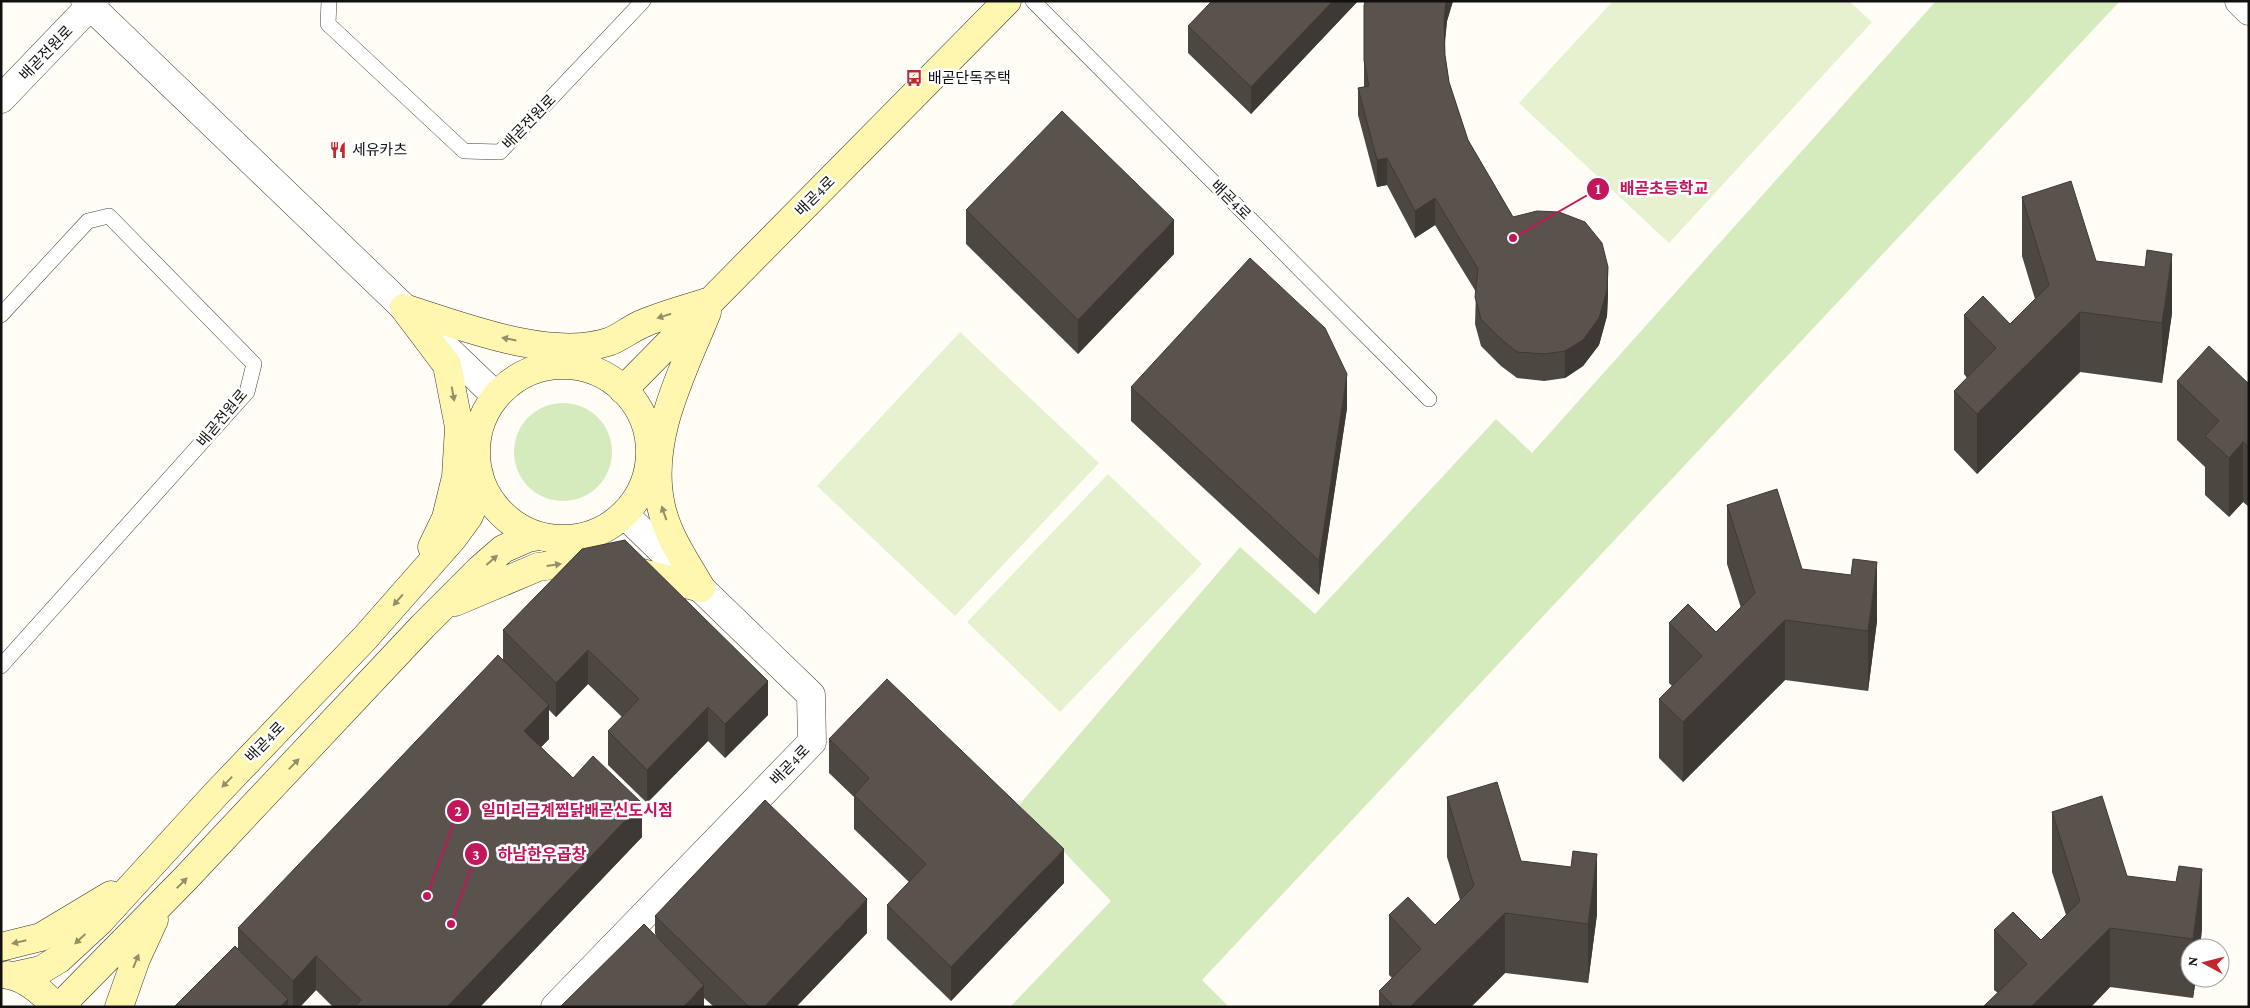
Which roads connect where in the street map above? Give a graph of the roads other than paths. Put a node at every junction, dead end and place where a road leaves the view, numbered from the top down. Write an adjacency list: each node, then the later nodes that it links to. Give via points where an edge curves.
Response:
1 (329, 1): 2 (lane, 배곧전원로, via 328,24 464,151 500,152)
2 (643, 1)
3 (1007, 1): 9 (main road, 배곧4로)
4 (1034, 1): 14 (lane, 배곧4로)
5 (2238, 1): 7 (street)
6 (90, 3): 8 (street, 배곧전원로); 10 (street, 배곧전원로)
7 (2249, 11)
8 (1, 99)
9 (711, 301): 10 (main road, one-way to 10, via 642,324 609,342 577,348 546,346 492,335); 12 (main road, 배곧4로); 19 (main road, one-way to 9, via 671,534 661,506 657,476 671,400)
10 (404, 308): 13 (street, 배곧전원로); 18 (main road, one-way to 18, via 447,365 459,427 456,477 446,518)
11 (1, 315): 21 (lane, 배곧전원로, via 88,221 109,216 254,364 247,392)
12 (623, 390): 13 (main road, 배곧4로, via 614,380 586,367 556,365 529,371); 16 (main road, 배곧4로, via 635,402 648,430 650,460 642,490)
13 (496, 396): 15 (main road, 배곧4로, via 488,406 478,432 476,460)
14 (1429, 399)
15 (479, 474): 17 (main road, 배곧4로, via 496,510 518,528); 18 (main road, 배곧4로, via 478,494 469,516)
16 (625, 515): 17 (main road, 배곧4로, via 600,532 570,540); 19 (street, 배곧4로)
17 (539, 536): 20 (main road, 배곧4로, one-way to 17, via 503,550)
18 (417, 579): 22 (main road, 배곧4로, one-way to 22)
19 (701, 588): 20 (main road, one-way to 19, via 538,567 568,563 616,566); 29 (street, 배곧4로, via 811,695 812,742)
20 (443, 607): 23 (main road, 배곧4로, one-way to 20)
21 (1, 666)
22 (138, 879): 24 (main road, one-way to 24, via 41,937); 25 (main road, 배곧4로, one-way to 25, via 100,921 59,958 41,970)
23 (163, 902): 27 (main road, 배곧4로, via 70,997); 28 (main road, one-way to 23, via 136,959)
24 (1, 947)
25 (8, 975): 26 (main road, 배곧4로, via 38,989)
26 (56, 1007)
27 (66, 1007)
28 (119, 1007)
29 (555, 1007)

